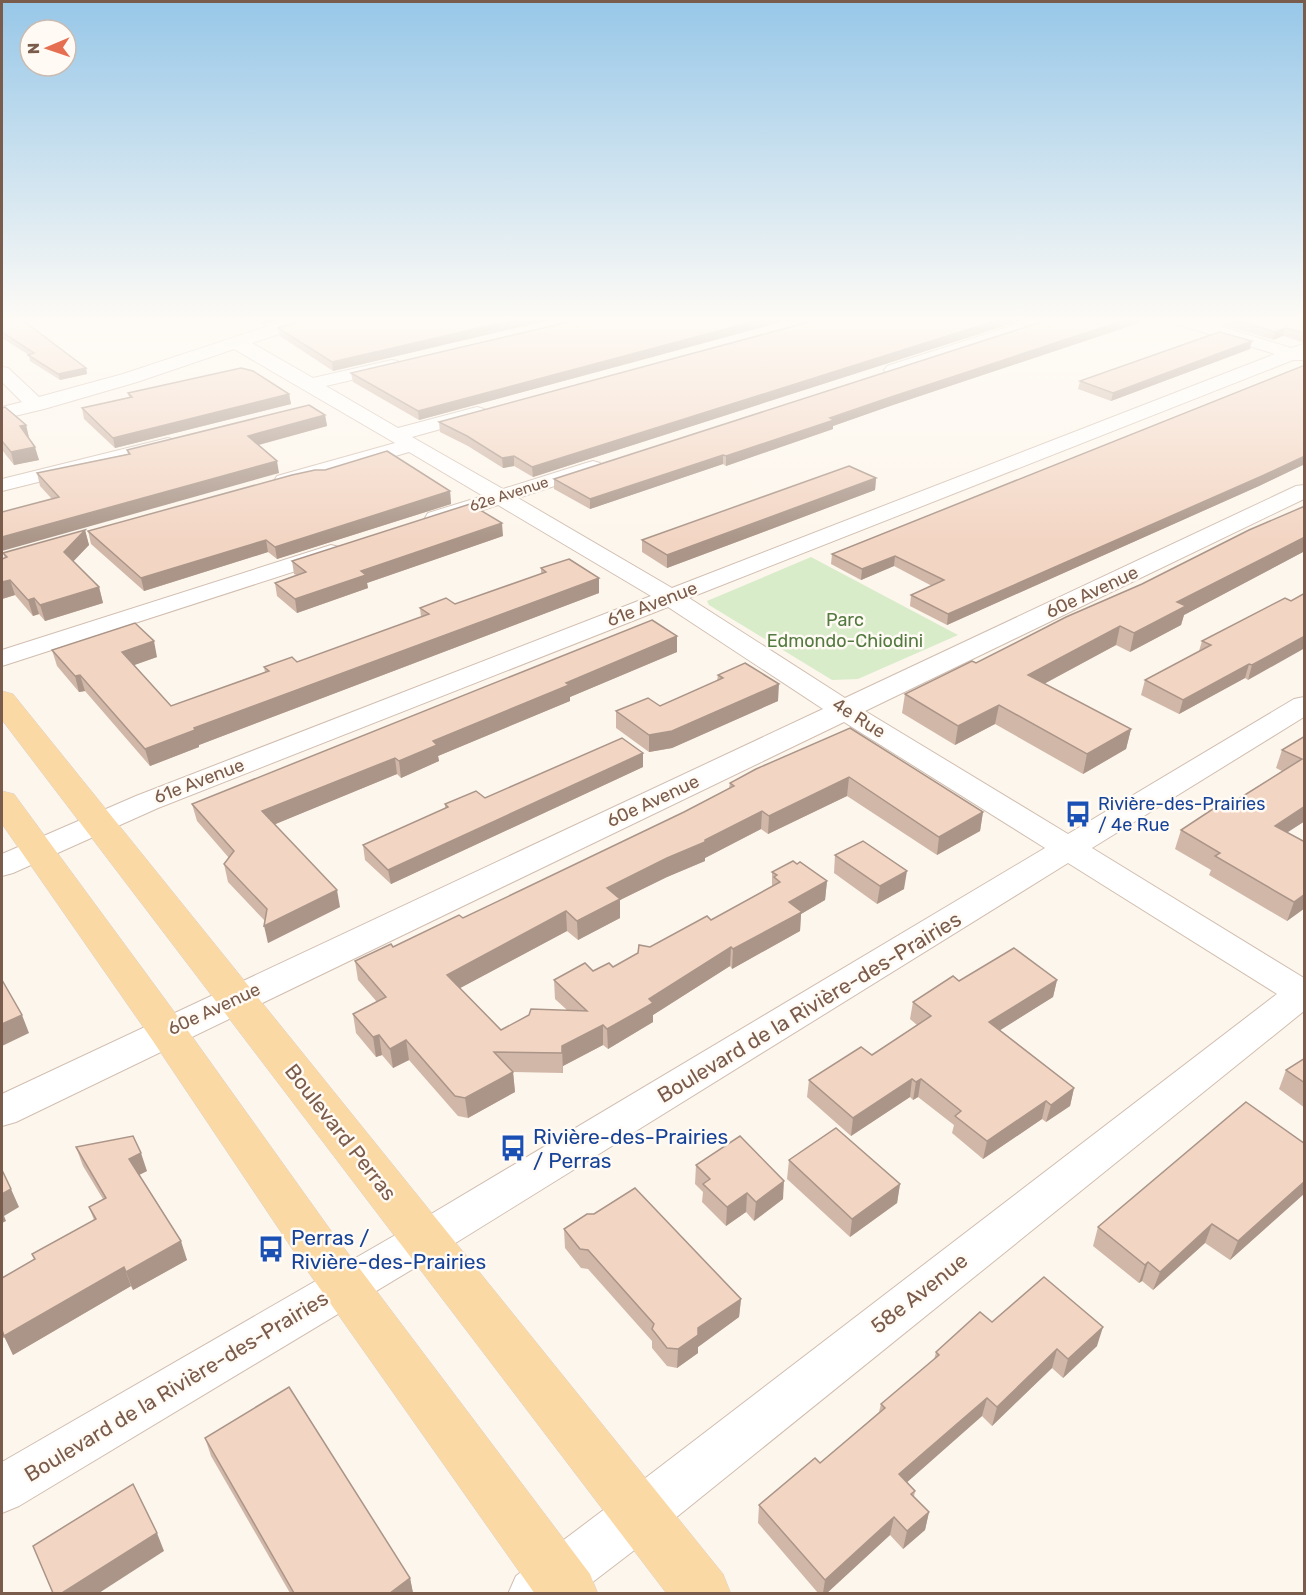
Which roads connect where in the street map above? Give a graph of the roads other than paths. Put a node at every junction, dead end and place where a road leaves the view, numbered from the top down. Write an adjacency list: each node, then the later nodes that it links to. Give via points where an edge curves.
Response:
1 (25, 393): 6 (street)
2 (77, 393): 6 (street)
3 (326, 393): 5 (street, 4e Rue)
4 (1199, 393): 19 (street, 61e Avenue)
5 (339, 401): 7 (street); 11 (street, 4e Rue)
6 (37, 405): 9 (street)
7 (316, 407)
8 (499, 407): 11 (street)
9 (2, 413)
10 (188, 439): 13 (street)
11 (404, 440): 14 (street); 16 (street, 4e Rue)
12 (613, 461): 16 (street, 62e Avenue)
13 (2, 484)
14 (264, 487)
15 (1305, 491): 23 (street, 60e Avenue)
16 (501, 497): 17 (street, 62e Avenue); 19 (street, 4e Rue)
17 (411, 526)
18 (356, 544): 20 (street)
19 (670, 597): 23 (street, 4e Rue); 25 (street, 61e Avenue)
20 (2, 658)
21 (2, 700): 25 (main road, Boulevard Perras)
22 (1305, 705): 26 (street, Boulevard de la Rivière-des-Prairies)
23 (844, 710): 26 (street, 4e Rue); 29 (street, 60e Avenue)
24 (2, 801): 27 (main road)
25 (97, 822): 27 (street, 61e Avenue); 29 (main road, Boulevard Perras)
26 (1071, 849): 28 (street, 4e Rue); 32 (street, Boulevard de la Rivière-des-Prairies)
27 (19, 858): 30 (main road)
28 (1304, 993): 35 (street, 58e Avenue)
29 (235, 999): 30 (street, 60e Avenue); 32 (main road, Boulevard Perras)
30 (167, 1031): 31 (street, 60e Avenue); 33 (main road)
31 (2, 1111)
32 (426, 1239): 33 (street, Boulevard de la Rivière-des-Prairies); 35 (main road, Boulevard Perras)
33 (347, 1286): 34 (street, Boulevard de la Rivière-des-Prairies); 36 (main road)
34 (2, 1489)
35 (640, 1514): 36 (street, 58e Avenue); 37 (main road, Boulevard Perras)
36 (554, 1588)
37 (703, 1593)

